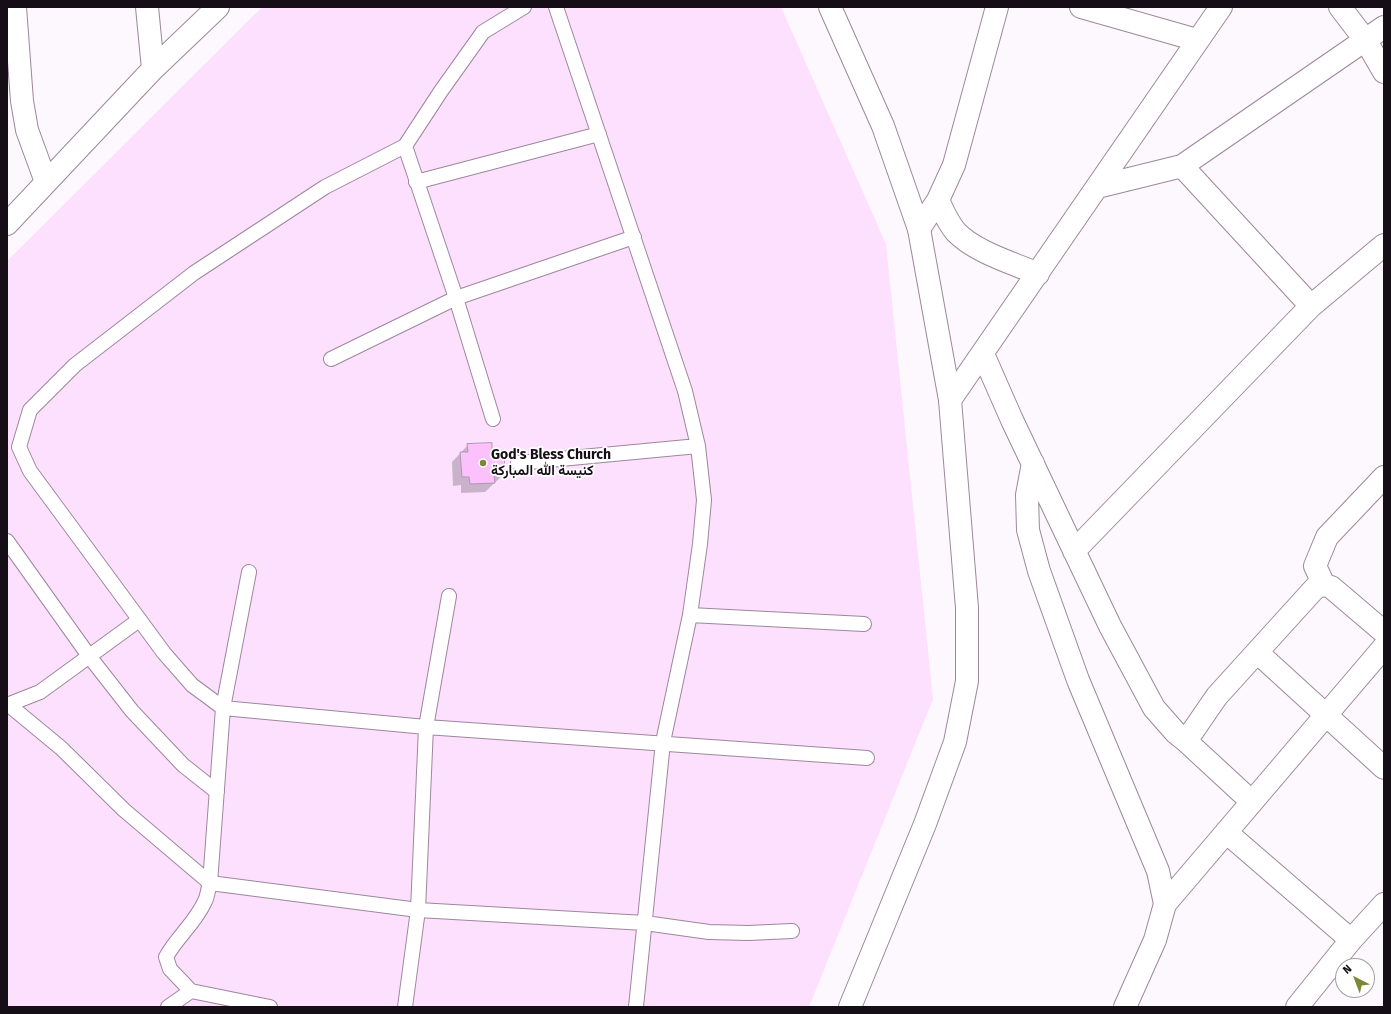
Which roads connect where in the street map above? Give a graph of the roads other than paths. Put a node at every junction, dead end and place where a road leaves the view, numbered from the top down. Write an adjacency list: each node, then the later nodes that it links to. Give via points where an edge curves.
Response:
1 (15, 7): 19 (street, via 22,101 27,130)
2 (147, 7): 14 (street)
3 (218, 7): 14 (street)
4 (524, 7): 17 (lane, via 483,32)
5 (556, 7): 16 (lane)
6 (830, 7): 24 (street, via 883,126)
7 (997, 7): 22 (street, via 954,165)
8 (1081, 7): 12 (street)
9 (1221, 7): 12 (street)
10 (1340, 7): 13 (street)
11 (1384, 27): 13 (street)
12 (1197, 40): 21 (street)
13 (1366, 41): 15 (street); 18 (street)
14 (153, 69): 19 (street)
15 (1384, 72)
16 (599, 134): 20 (lane); 25 (lane)
17 (405, 146): 20 (lane); 44 (lane, via 325,187 194,273 75,365 30,410 20,446 30,471)
18 (1182, 166): 21 (street); 29 (street)
19 (46, 182): 23 (street)
20 (416, 182): 28 (lane)
21 (1096, 187): 27 (street)
22 (938, 200): 24 (street); 27 (street, via 957,233 981,249)
23 (7, 224)
24 (919, 229): 32 (street)
25 (634, 237): 28 (lane); 34 (lane, via 684,391)
26 (1384, 245): 29 (street)
27 (1038, 274): 30 (street)
28 (456, 298): 31 (lane); 33 (lane)
29 (1311, 306): 39 (street)
30 (984, 354): 32 (street); 35 (street)
31 (331, 359)
32 (950, 400): 73 (street, via 967,608 967,681 955,742)
33 (493, 419)
34 (698, 446): 36 (lane); 43 (lane, via 704,500)
35 (1032, 462): 39 (street); 62 (street, via 1027,495 1028,530 1039,571 1078,680 1158,871)
36 (518, 463)
37 (1384, 477): 41 (street, via 1327,537 1315,566)
38 (7, 541): 49 (lane)
39 (1074, 550): 54 (street, via 1110,626 1154,708)
40 (249, 572): 51 (lane)
41 (1324, 585): 46 (street, via 1331,587); 48 (street, via 1316,587)
42 (449, 596): 53 (lane)
43 (690, 615): 45 (lane); 55 (lane)
44 (139, 620): 49 (lane); 51 (lane, via 192,685)
45 (864, 624)
46 (1384, 632)
47 (1384, 647): 52 (street)
48 (1258, 653): 52 (street); 54 (street, via 1218,696)
49 (89, 656): 50 (lane, via 40,692); 58 (lane, via 142,722 183,765)
50 (8, 705): 61 (lane, via 61,748 124,810)
51 (223, 708): 53 (lane); 58 (lane)
52 (1325, 715): 57 (street); 59 (street)
53 (426, 727): 55 (lane); 64 (lane)
54 (1186, 741): 59 (street)
55 (663, 742): 56 (lane); 65 (lane)
56 (867, 758)
57 (1384, 768)
58 (217, 792): 61 (lane)
59 (1252, 802): 60 (street)
60 (1226, 832): 62 (street); 67 (street)
61 (210, 883): 64 (lane); 68 (lane, via 205,901 166,957 170,969)
62 (1165, 904): 74 (street, via 1155,940)
63 (1384, 904): 67 (street)
64 (418, 910): 65 (lane); 71 (lane)
65 (645, 922): 66 (lane, via 709,932); 72 (lane)
66 (792, 931)
67 (1351, 940): 75 (street)
68 (191, 991): 69 (lane); 70 (lane)
69 (168, 1007)
70 (270, 1007)
71 (405, 1007)
72 (636, 1007)
73 (850, 1007)
74 (1125, 1007)
75 (1297, 1007)

